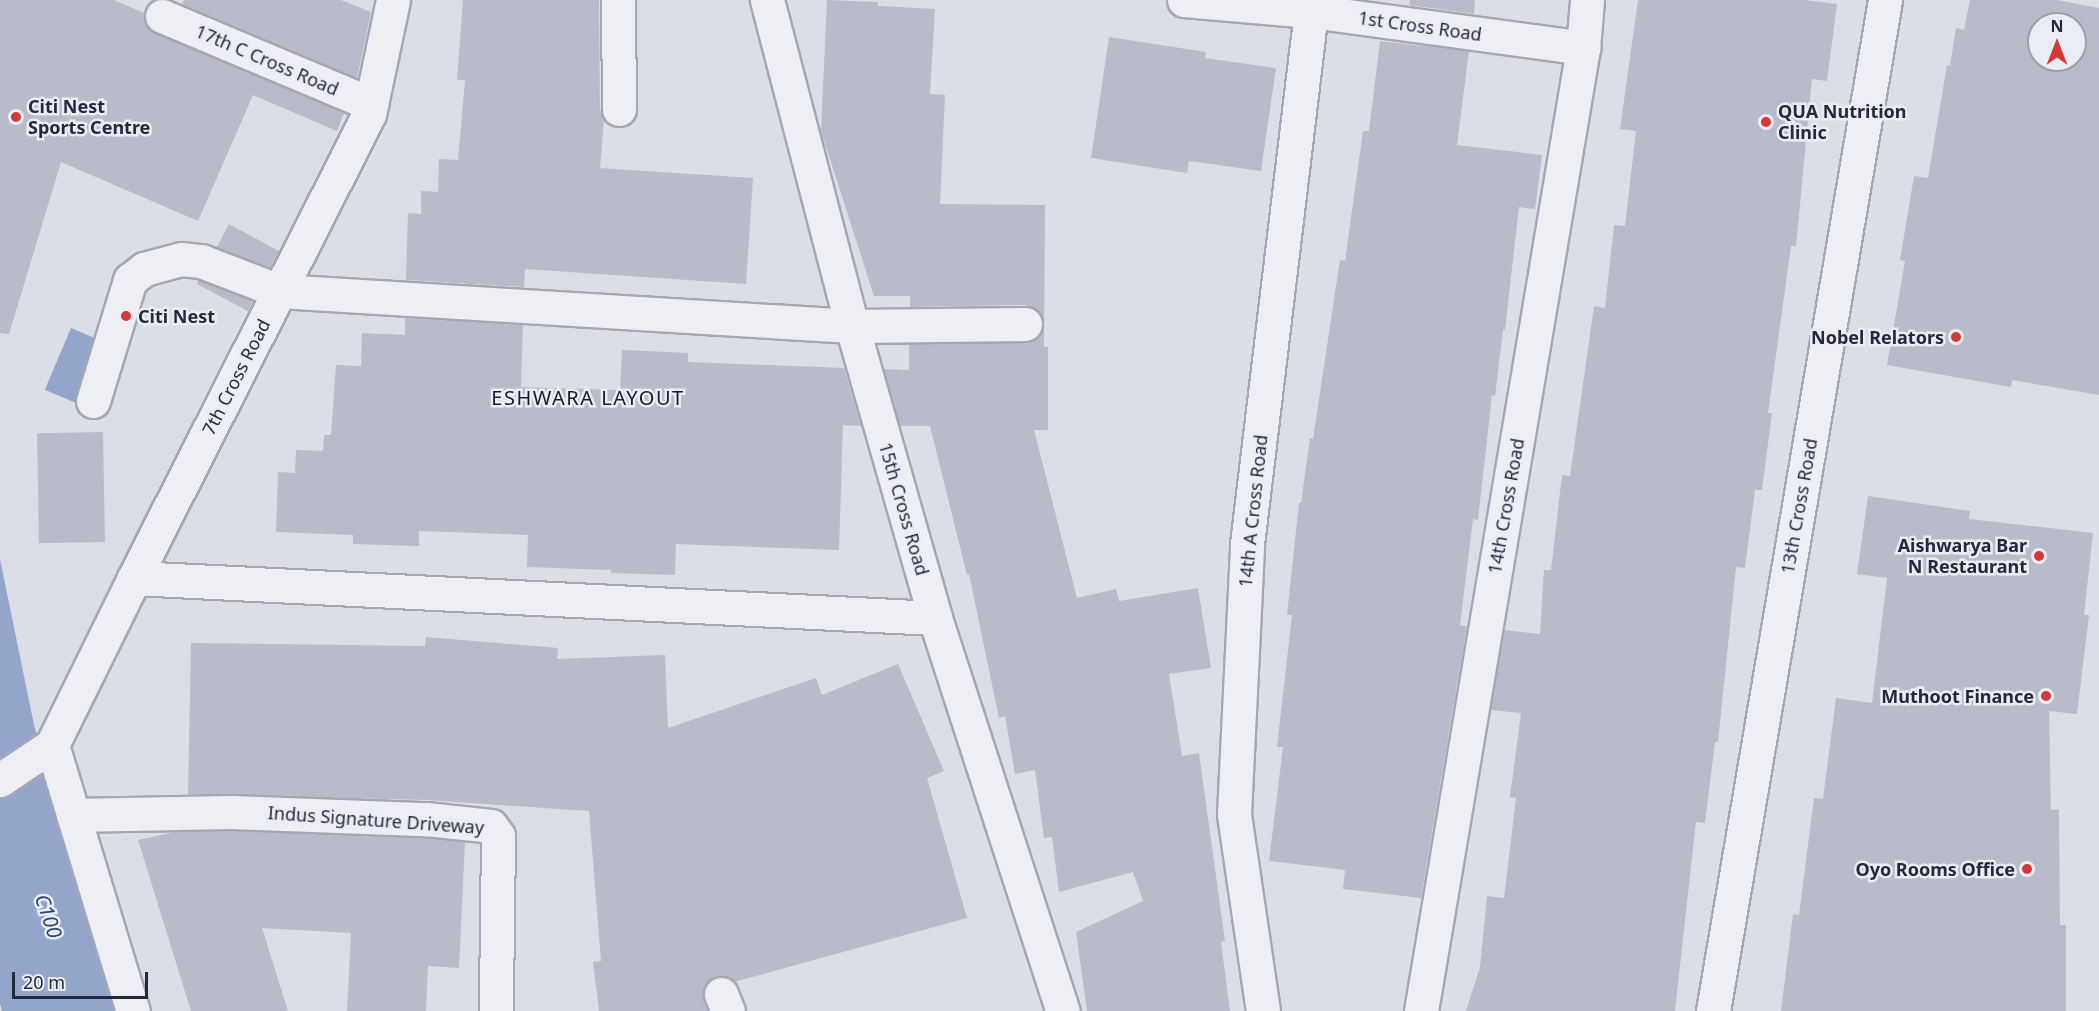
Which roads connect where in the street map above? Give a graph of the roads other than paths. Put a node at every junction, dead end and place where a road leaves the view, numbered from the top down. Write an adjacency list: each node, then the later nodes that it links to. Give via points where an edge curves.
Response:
1 (393, 0): 10 (street, 7th Cross Road)
2 (618, 0): 11 (street)
3 (766, 0): 14 (street, 15th Cross Road)
4 (1184, 0): 7 (street, 1st Cross Road)
5 (1587, 0): 9 (street, 14th Cross Road)
6 (1885, 0): 26 (street, 13th Cross Road)
7 (1311, 11): 9 (street, 1st Cross Road); 24 (street, 14th A Cross Road, via 1247,544 1234,814)
8 (162, 16): 10 (street, 17th C Cross Road)
9 (1583, 48): 25 (street, 14th Cross Road)
10 (371, 104): 12 (street, 7th Cross Road)
11 (619, 109)
12 (279, 291): 14 (street); 15 (street, via 201,261 181,259 144,269 130,280); 16 (street, 7th Cross Road)
13 (1024, 324): 14 (street)
14 (852, 326): 17 (street, 15th Cross Road)
15 (93, 401)
16 (134, 578): 17 (street); 18 (street, 7th Cross Road)
17 (935, 618): 23 (street, 15th Cross Road)
18 (52, 745): 19 (street); 20 (street)
19 (1, 780)
20 (73, 815): 21 (street); 22 (street, Indus Signature Driveway, via 231,812 426,819 491,826 498,836)
21 (134, 1011)
22 (496, 1011)
23 (1063, 1011)
24 (1263, 1011)
25 (1421, 1011)
26 (1713, 1011)

